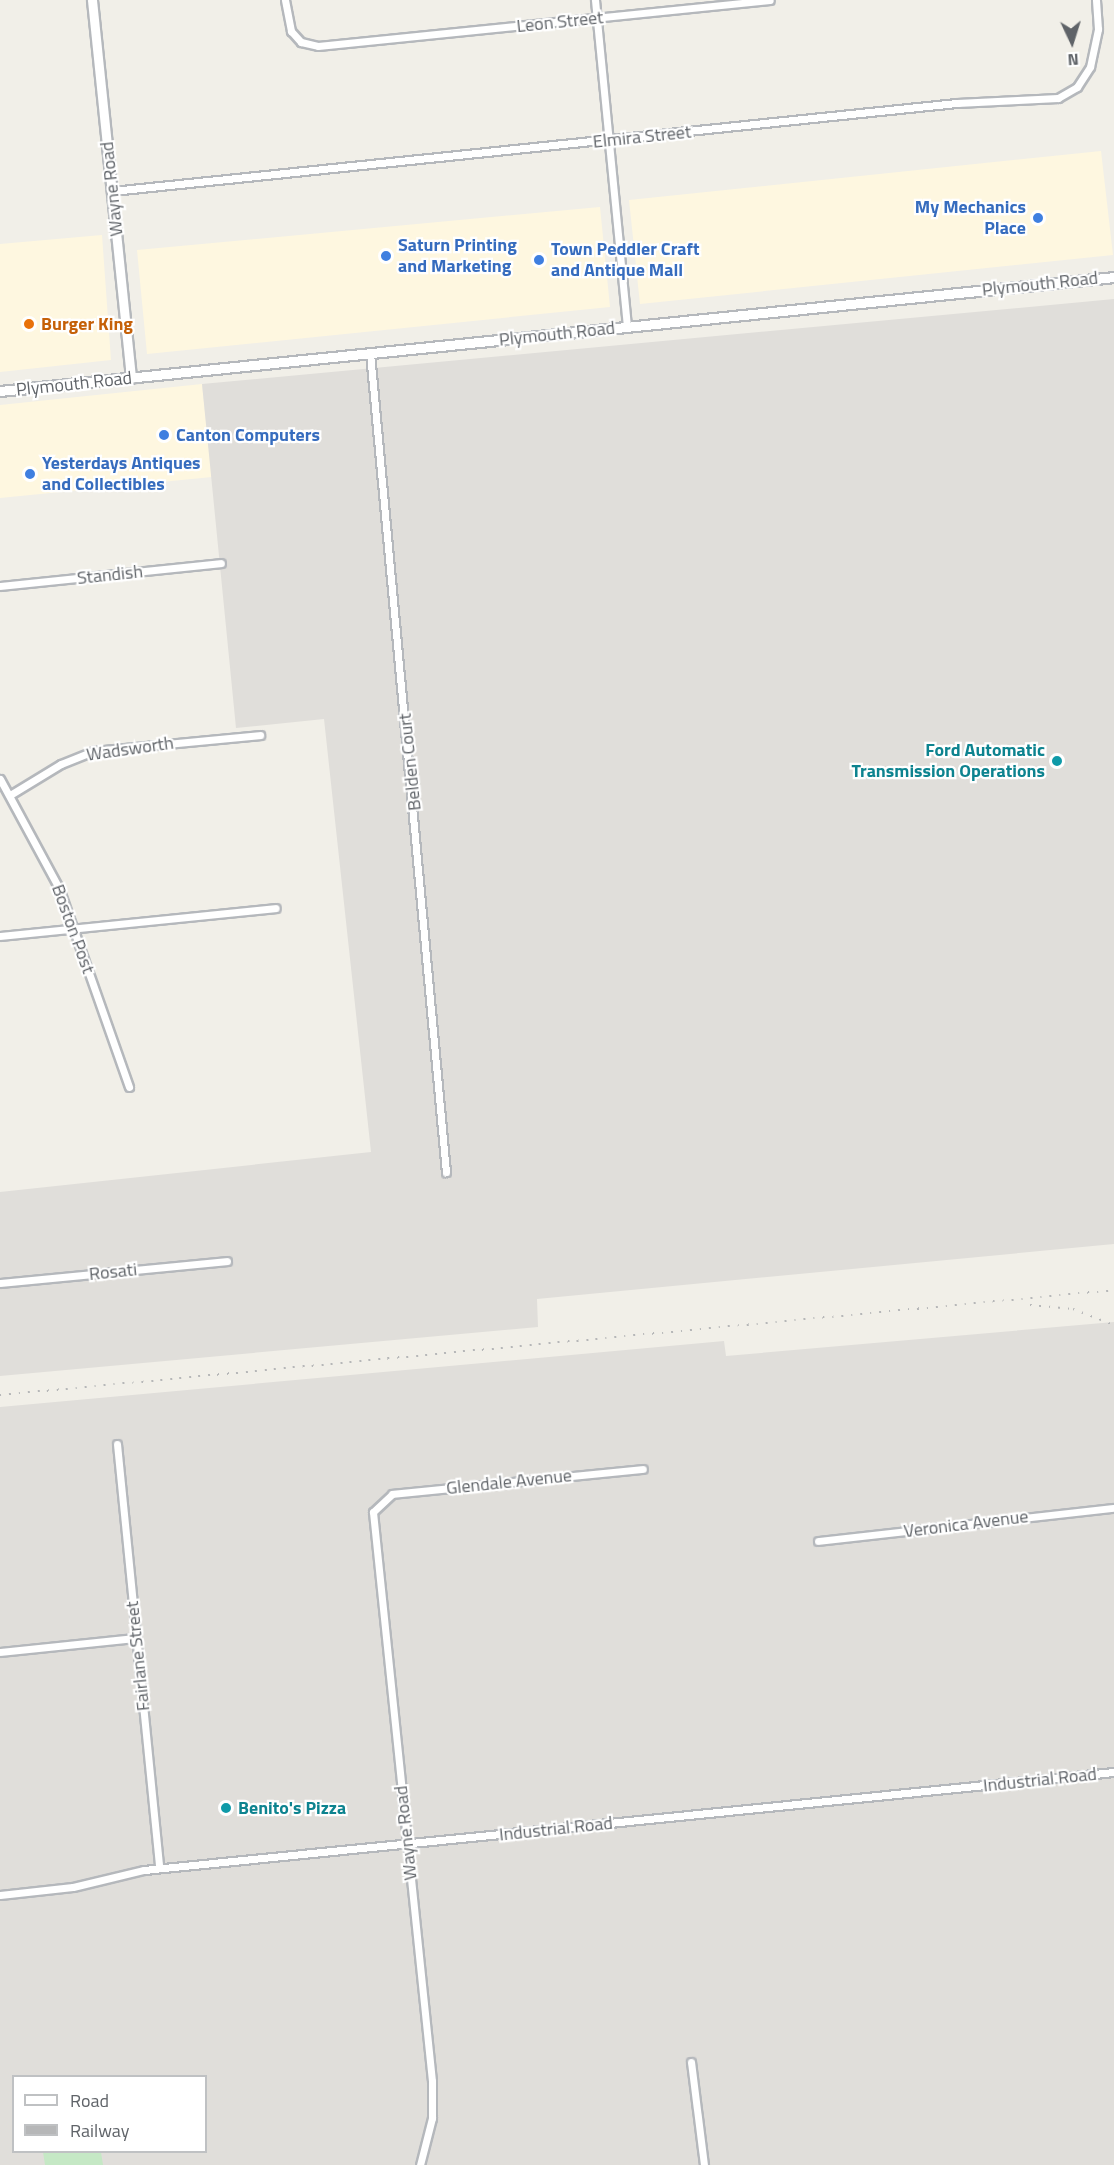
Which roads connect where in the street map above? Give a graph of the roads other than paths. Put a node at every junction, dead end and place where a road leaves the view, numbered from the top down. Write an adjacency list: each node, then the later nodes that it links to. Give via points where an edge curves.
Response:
1 (92, 0): 8 (main road, Wayne Road)
2 (285, 0): 6 (street, Leon Street, via 291,31 301,42 349,43)
3 (595, 0): 6 (street)
4 (770, 0): 6 (street, Leon Street)
5 (1096, 0): 7 (street, Elmira Street, via 1098,29 1090,67 1077,87 1058,98 957,103)
6 (596, 18): 7 (street)
7 (608, 141): 8 (street, Elmira Street); 10 (street)
8 (112, 191): 12 (main road, Wayne Road)
9 (1114, 277): 10 (main road, Plymouth Road)
10 (627, 327): 11 (main road, Plymouth Road)
11 (370, 353): 12 (main road, Plymouth Road); 23 (street, Belden Court)
12 (131, 378): 13 (main road, Plymouth Road)
13 (0, 391)
14 (221, 563): 15 (street, Standish)
15 (0, 586)
16 (260, 735): 18 (street, Wadsworth, via 94,752 61,764)
17 (0, 779): 18 (street, Boston Post)
18 (10, 795): 20 (street, Boston Post, via 59,888)
19 (276, 908): 20 (street)
20 (73, 928): 21 (street); 22 (street, Boston Post)
21 (0, 936)
22 (129, 1087)
23 (446, 1172)
24 (227, 1261): 25 (street, Rosati)
25 (0, 1283)
26 (117, 1444): 31 (street, Fairlane Street)
27 (643, 1469): 28 (street, Glendale Avenue, via 392,1494)
28 (378, 1502): 34 (street, Wayne Road, via 373,1520)
29 (1114, 1508): 30 (street, Veronica Avenue)
30 (818, 1541)
31 (136, 1638): 32 (street); 35 (street, Fairlane Street)
32 (0, 1652)
33 (1114, 1772): 34 (street, Industrial Road)
34 (407, 1843): 35 (street, Industrial Road); 38 (street, Wayne Road, via 433,2102)
35 (159, 1868): 36 (street, Industrial Road, via 73,1887)
36 (0, 1895)
37 (691, 2062): 39 (street)
38 (420, 2165)
39 (704, 2165)

